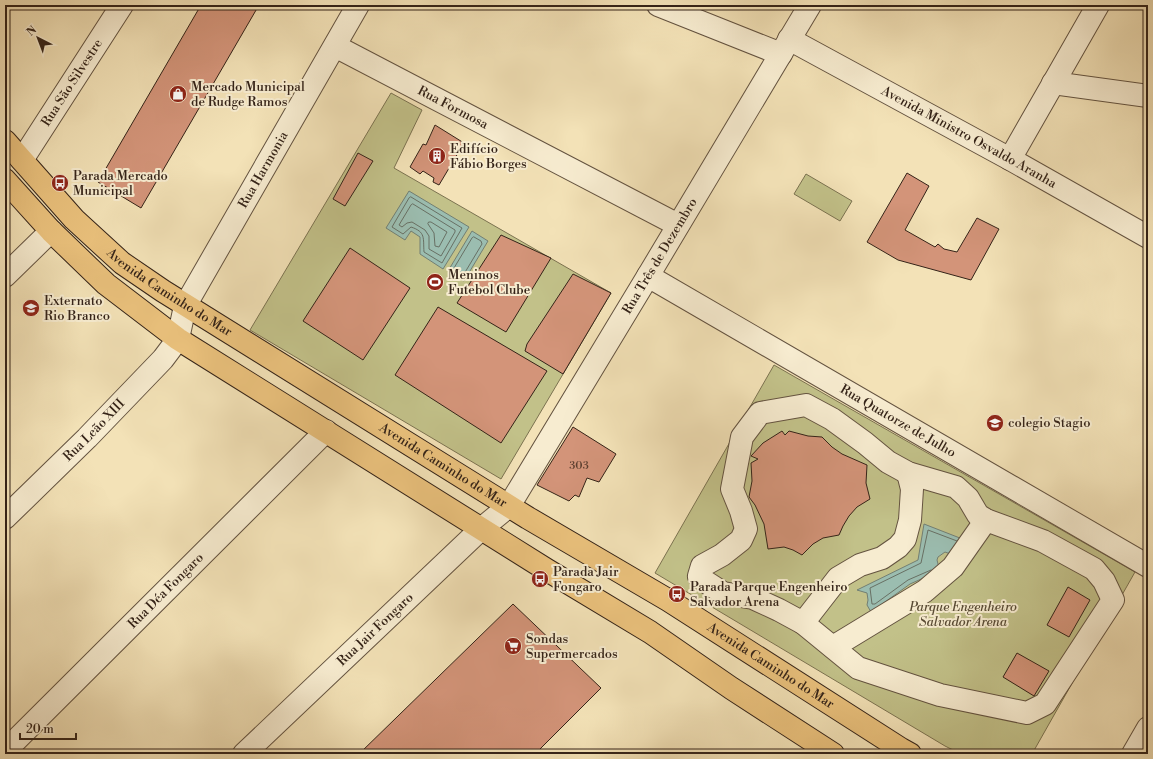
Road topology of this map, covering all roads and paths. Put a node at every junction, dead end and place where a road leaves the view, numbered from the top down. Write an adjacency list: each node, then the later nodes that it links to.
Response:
1 (122, 5): 12 (street, Rua São Silvestre)
2 (358, 5): 6 (street, Rua Harmonia)
3 (658, 5): 7 (street, Avenida Ministro Osvaldo Aranha)
4 (810, 5): 7 (street, Rua Três de Dezembro)
5 (1098, 5): 8 (street)
6 (335, 46): 14 (street, Rua Formosa); 19 (street, Rua Harmonia)
7 (785, 46): 11 (street, Avenida Ministro Osvaldo Aranha); 14 (street, Rua Três de Dezembro)
8 (1053, 83): 9 (street); 11 (street)
9 (1148, 96)
10 (5, 141): 12 (main road, Avenida Caminho do Mar)
11 (1010, 159): 16 (street, Avenida Ministro Osvaldo Aranha)
12 (22, 160): 19 (main road, Avenida Caminho do Mar)
13 (5, 180): 15 (main road)
14 (678, 225): 18 (street, Rua Três de Dezembro)
15 (51, 231): 17 (street); 20 (main road)
16 (1148, 237)
17 (5, 276)
18 (648, 276): 23 (street, Rua Três de Dezembro); 27 (street, Rua Quatorze de Julho)
19 (185, 306): 20 (street, Rua Harmonia); 23 (main road, Avenida Caminho do Mar)
20 (178, 339): 21 (main road); 24 (street, Rua Leão XIII)
21 (326, 430): 26 (main road); 31 (street, Rua Déa Fongaro)
22 (908, 473): 25 (street); 28 (street); 28 (street)
23 (509, 506): 26 (street, Rua Jair Fongaro); 32 (main road, Avenida Caminho do Mar)
24 (5, 518)
25 (986, 520): 29 (street); 29 (street)
26 (481, 529): 33 (street, Rua Jair Fongaro); 34 (main road)
27 (1148, 566)
28 (803, 623): 29 (street)
29 (833, 647)
30 (1148, 728): 35 (street)
31 (5, 751)
32 (902, 752)
33 (244, 754)
34 (833, 754)
35 (1133, 754)

